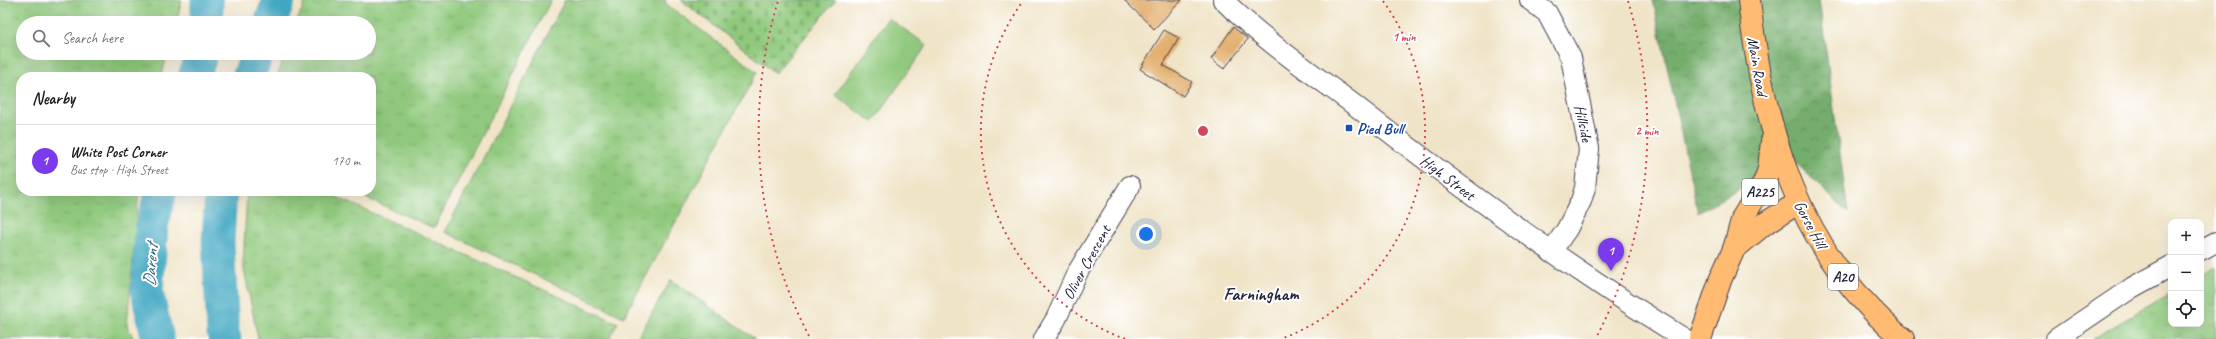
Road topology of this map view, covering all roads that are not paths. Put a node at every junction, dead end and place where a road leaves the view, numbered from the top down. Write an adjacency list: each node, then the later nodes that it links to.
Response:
1 (1223, 0): 10 (street, High Street)
2 (1530, 0): 10 (street, Hillside)
3 (1749, 0): 4 (main road, Main Road / A20)
4 (1772, 131): 6 (main road, Gorse Hill / A20); 9 (main road, A225)
5 (1130, 186): 12 (street, Oliver Crescent)
6 (1798, 203): 9 (main road, A225); 15 (main road, Gorse Hill / A20)
7 (2216, 242): 8 (street)
8 (2204, 248)
9 (1734, 249): 14 (main road, A225)
10 (1552, 252): 13 (street, High Street)
11 (2168, 268): 16 (street)
12 (1044, 339)
13 (1686, 339)
14 (1700, 339)
15 (1904, 339)
16 (2056, 339)

